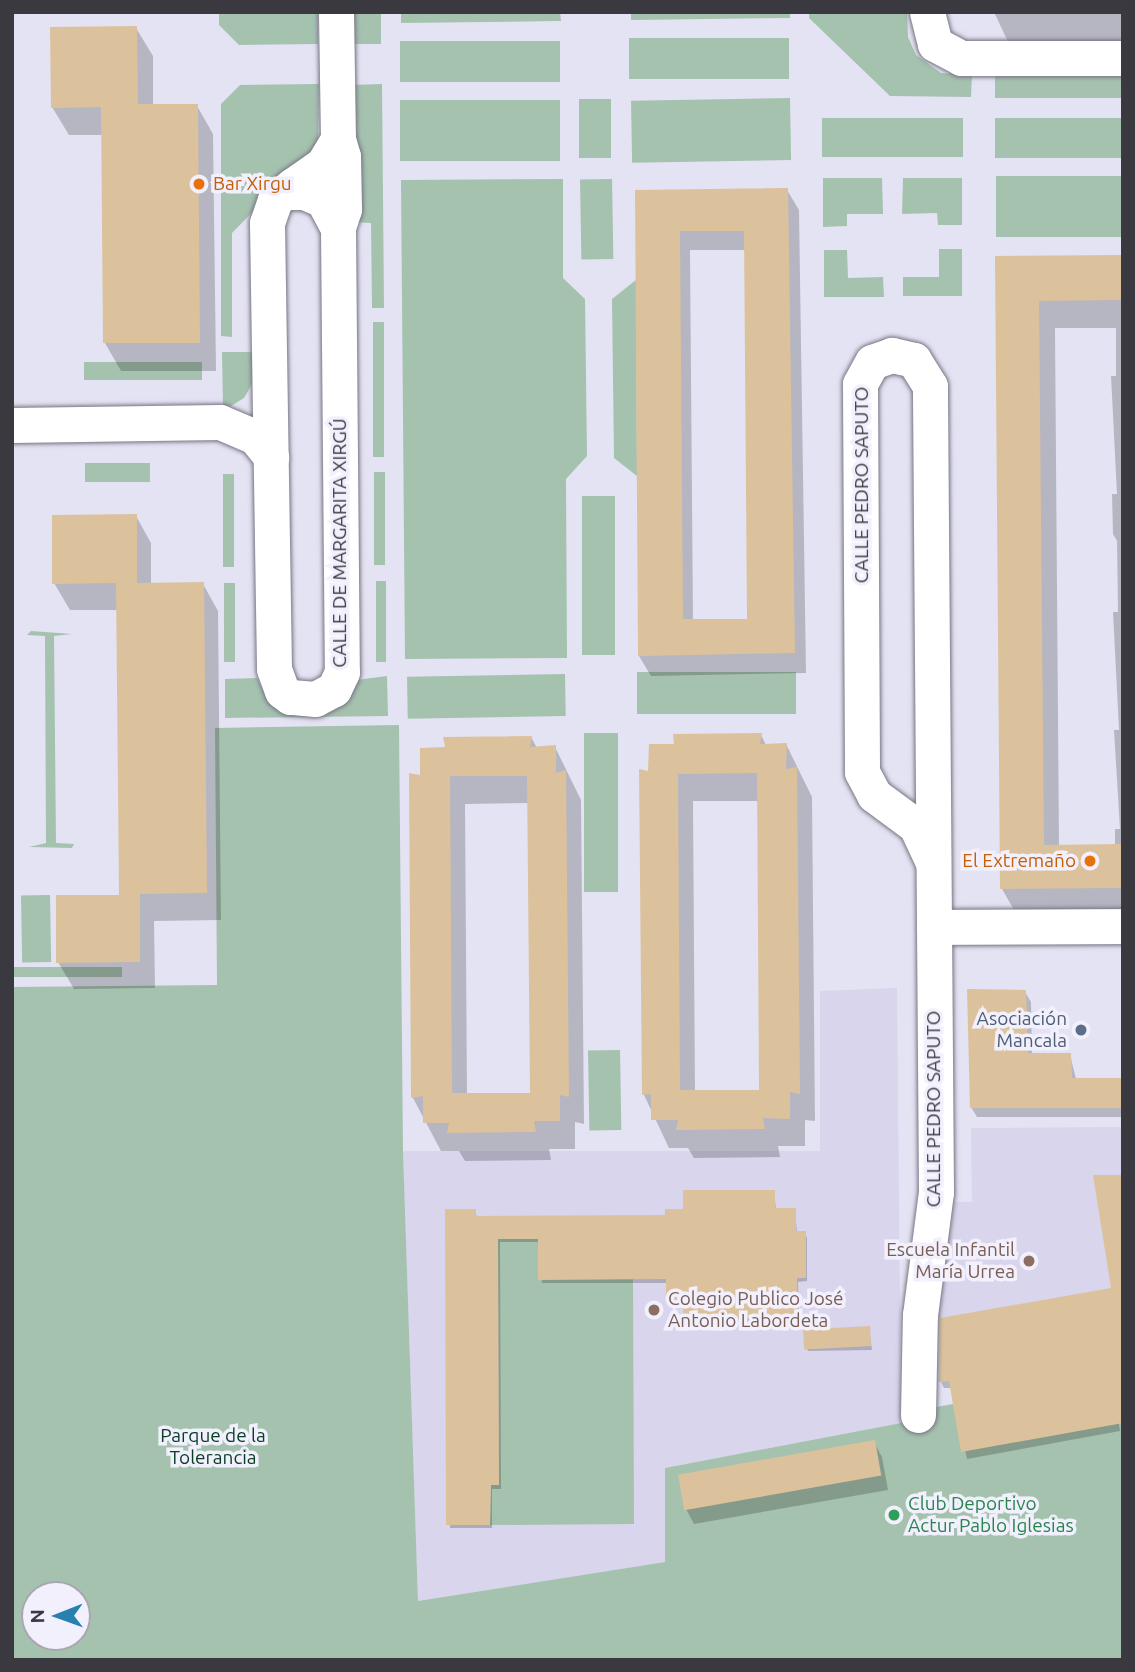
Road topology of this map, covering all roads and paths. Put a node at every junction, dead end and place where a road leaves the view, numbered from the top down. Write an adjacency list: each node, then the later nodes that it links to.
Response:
1 (335, 14): 4 (street, CALLE DE MARGARITA XIRGÚ)
2 (931, 28): 3 (street)
3 (1123, 58)
4 (338, 139): 5 (street, CALLE DE MARGARITA XIRGÚ); 6 (street, CALLE DE MARGARITA XIRGÚ)
5 (285, 192): 6 (street, CALLE DE MARGARITA XIRGÚ); 7 (street, CALLE DE MARGARITA XIRGÚ)
6 (338, 229): 10 (street, CALLE DE MARGARITA XIRGÚ)
7 (271, 375): 8 (street); 10 (street, CALLE DE MARGARITA XIRGÚ)
8 (220, 422): 9 (street); 10 (street)
9 (12, 425)
10 (271, 457)
11 (934, 767): 12 (street); 12 (street, CALLE PEDRO SAPUTO); 13 (street, CALLE PEDRO SAPUTO)
12 (889, 804): 13 (street, CALLE PEDRO SAPUTO)
13 (933, 863): 15 (street, CALLE PEDRO SAPUTO)
14 (1123, 926): 15 (street)
15 (934, 928): 16 (street, CALLE PEDRO SAPUTO)
16 (918, 1415)

